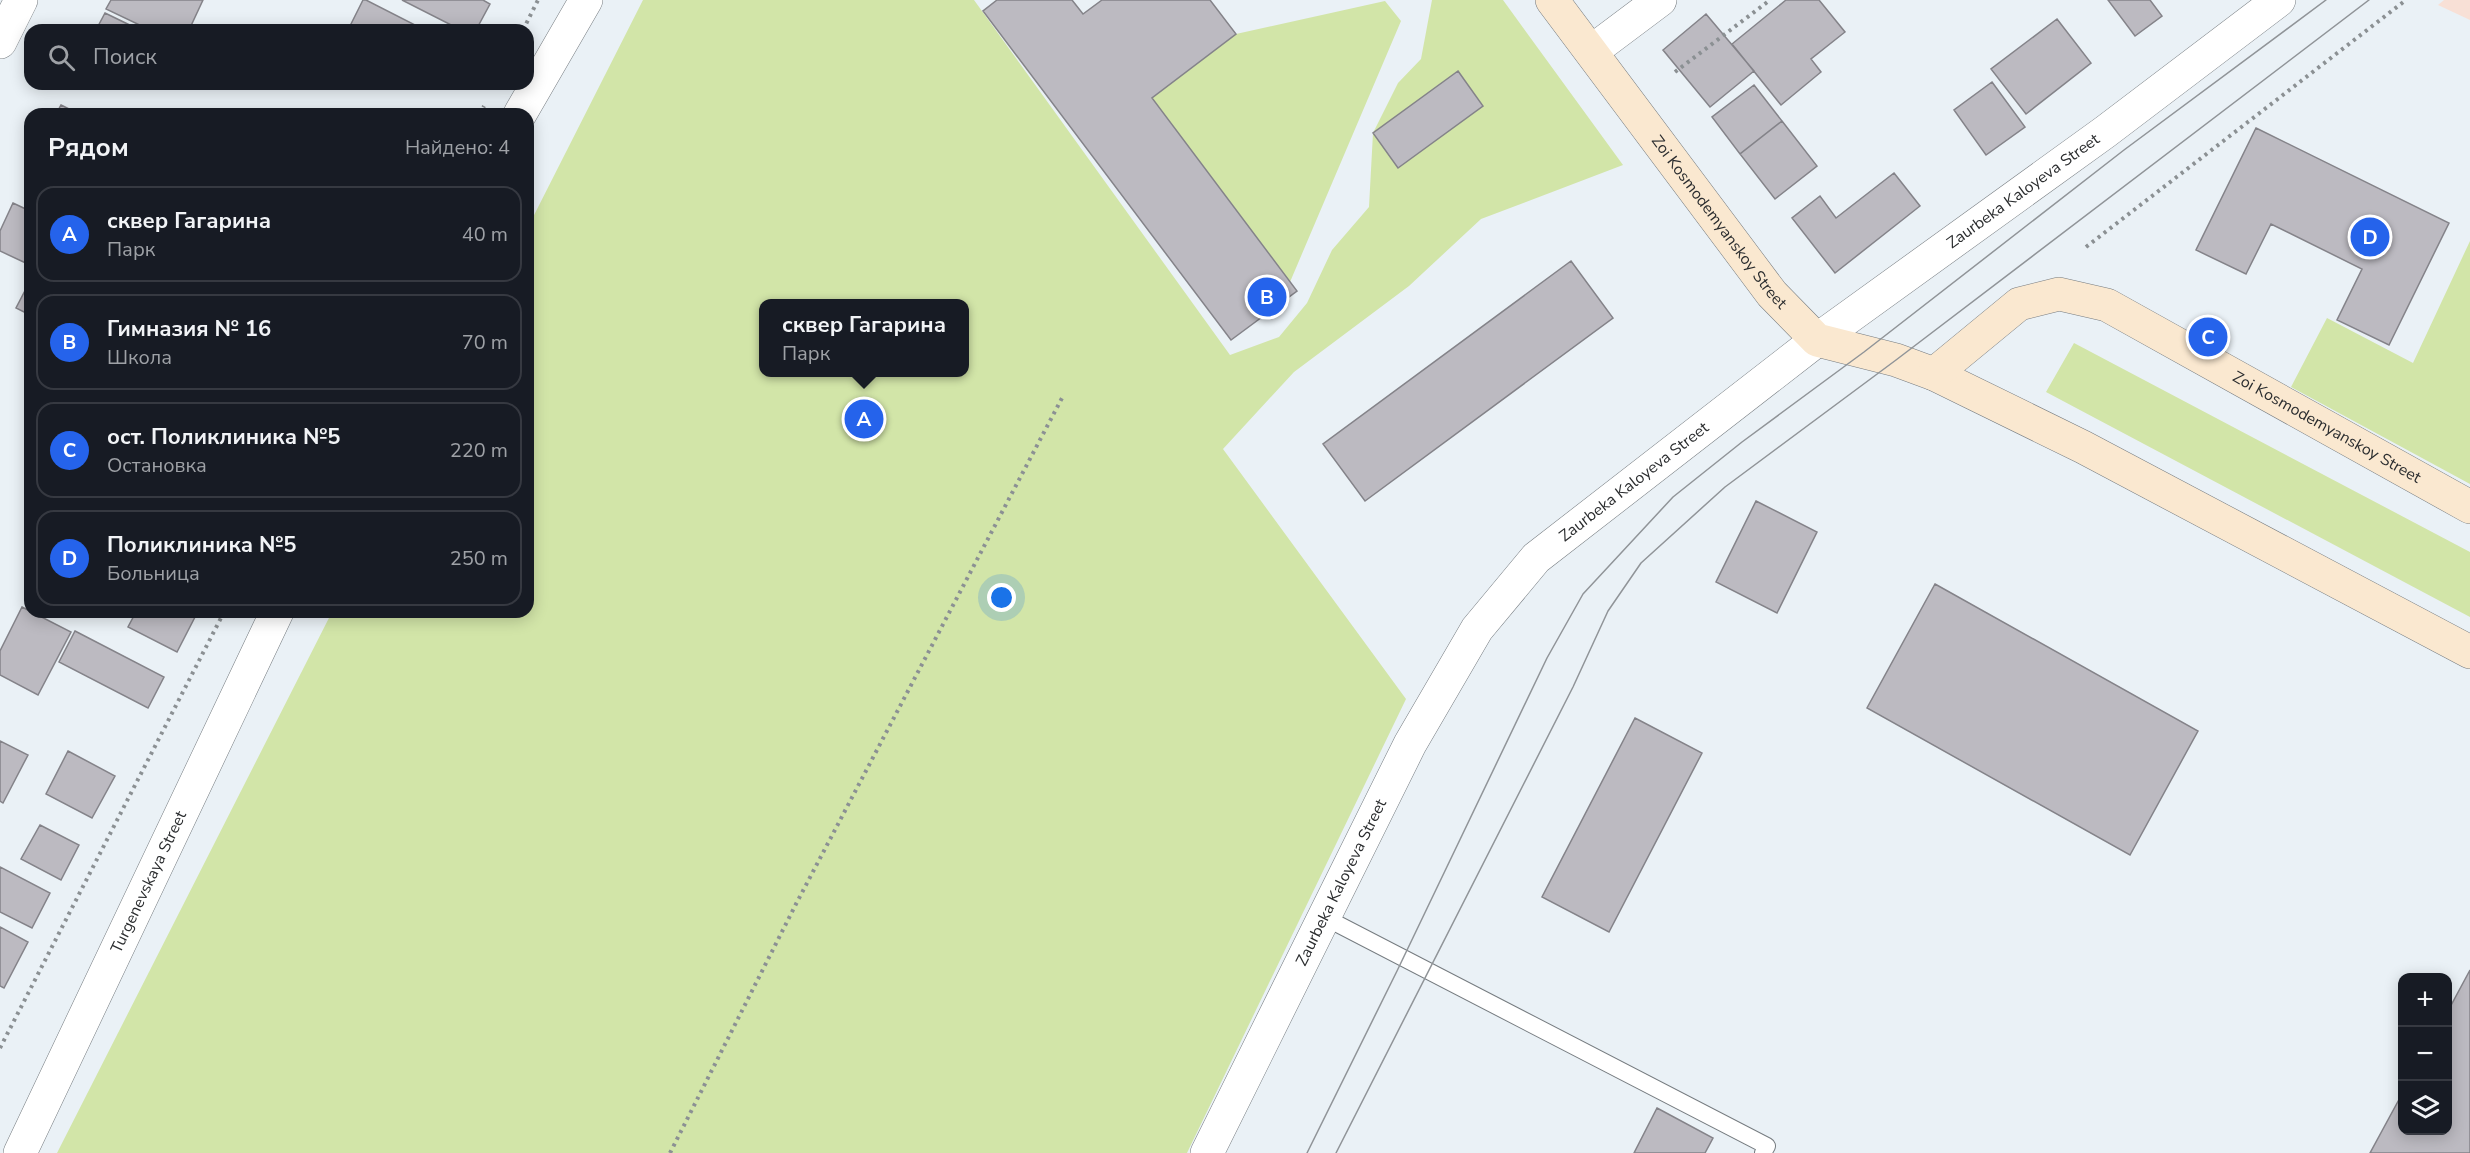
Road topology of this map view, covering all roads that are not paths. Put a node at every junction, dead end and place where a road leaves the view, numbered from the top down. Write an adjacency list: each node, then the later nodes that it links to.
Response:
1 (21, 0): 6 (street)
2 (586, 0): 9 (street)
3 (1552, 0): 7 (street, Zoi Kosmodemyanskoy Street)
4 (1660, 0): 7 (street)
5 (2279, 0): 11 (street, Zaurbeka Kaloyeva Street)
6 (0, 42)
7 (1592, 51): 11 (street, Zoi Kosmodemyanskoy Street)
8 (534, 90): 10 (street)
9 (534, 90)
10 (523, 108)
11 (1817, 340): 12 (street); 16 (street, Zaurbeka Kaloyeva Street)
12 (1934, 374): 13 (street, Zoi Kosmodemyanskoy Street); 15 (street)
13 (2470, 507)
14 (274, 618): 17 (street, Turgenevskaya Street)
15 (2470, 652)
16 (1324, 917): 18 (street, Zaurbeka Kaloyeva Street); 19 (lane)
17 (20, 1153)
18 (1207, 1153)
19 (1763, 1153)

